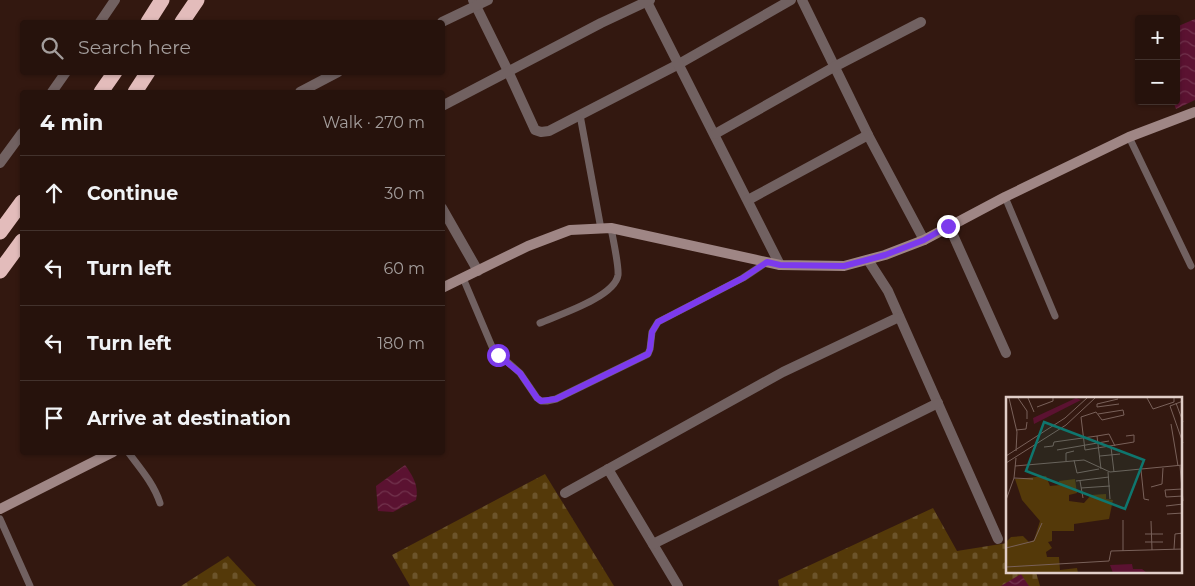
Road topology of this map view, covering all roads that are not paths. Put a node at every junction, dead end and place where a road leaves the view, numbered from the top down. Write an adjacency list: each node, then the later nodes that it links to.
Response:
1 (115, 0): 9 (street)
2 (162, 0): 10 (highway)
3 (197, 0): 11 (highway)
4 (488, 0): 8 (street)
5 (791, 0): 14 (street)
6 (802, 0): 15 (street)
7 (648, 1): 14 (street); 16 (street)
8 (474, 3): 12 (street); 16 (street)
9 (101, 20)
10 (149, 20)
11 (183, 20)
12 (445, 20)
13 (921, 22): 15 (street)
14 (677, 65): 27 (street); 28 (street)
15 (834, 67): 28 (street); 30 (street)
16 (508, 71): 25 (street); 27 (street)
17 (64, 75): 21 (street)
18 (113, 75): 22 (highway)
19 (146, 75): 23 (highway)
20 (332, 75): 24 (street)
21 (53, 90)
22 (102, 90)
23 (136, 90)
24 (304, 90)
25 (445, 104)
26 (1195, 112): 31 (street)
27 (580, 115): 38 (lane)
28 (715, 134): 34 (street)
29 (20, 136): 32 (street)
30 (868, 136): 34 (street); 40 (street)
31 (1129, 137): 33 (street); 45 (lane)
32 (0, 163)
33 (1005, 197): 37 (street); 50 (lane)
34 (748, 200): 44 (street)
35 (20, 205): 39 (highway)
36 (445, 213): 47 (street)
37 (948, 226): 40 (street); 53 (street)
38 (606, 229): 43 (street); 47 (street); 52 (lane)
39 (0, 232)
40 (924, 240): 42 (street)
41 (20, 245): 46 (highway)
42 (868, 260): 44 (street); 51 (street)
43 (767, 262): 44 (street); 48 (lane)
44 (780, 265)
45 (1191, 266)
46 (0, 271)
47 (478, 271): 48 (street)
48 (463, 278): 49 (street)
49 (445, 287)
50 (1055, 316)
51 (900, 317): 54 (street); 57 (street)
52 (540, 323)
53 (1006, 353)
54 (938, 403): 62 (street); 63 (street)
55 (107, 455): 60 (street)
56 (130, 455): 59 (lane)
57 (608, 469): 58 (street); 63 (street)
58 (565, 493)
59 (160, 503)
60 (0, 509)
61 (0, 519): 64 (lane)
62 (998, 539)
63 (653, 544): 65 (street)
64 (30, 586)
65 (678, 586)

